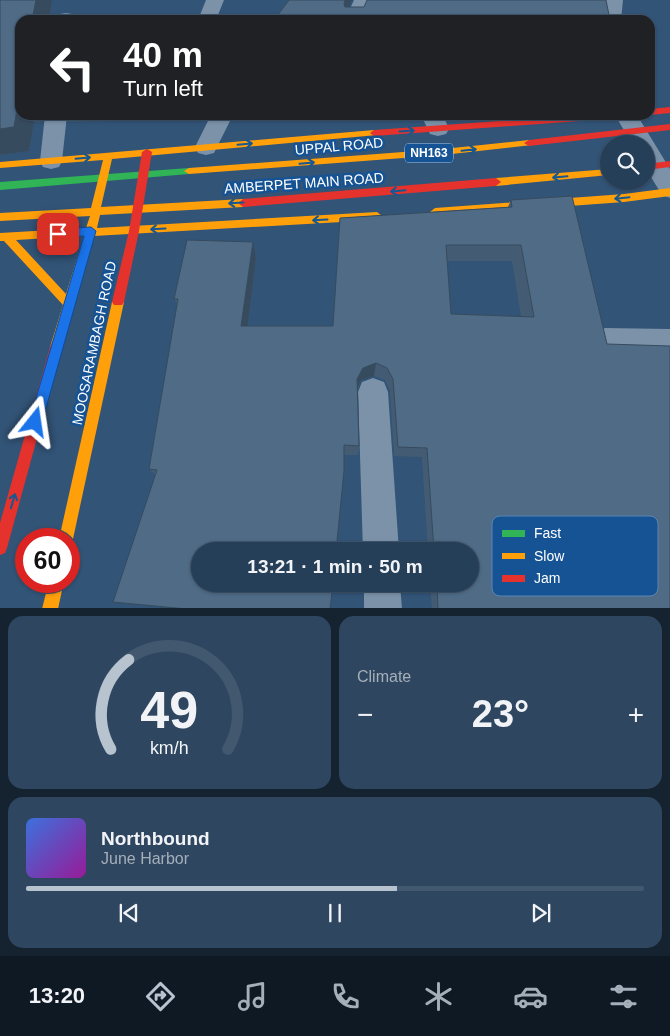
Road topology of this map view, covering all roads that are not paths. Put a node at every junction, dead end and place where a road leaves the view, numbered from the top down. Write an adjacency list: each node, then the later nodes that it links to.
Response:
1 (215, 0): 4 (street)
2 (364, 0): 5 (street)
3 (614, 0): 6 (street)
4 (208, 15)
5 (356, 15)
6 (612, 15)
7 (670, 110): 8 (main road)
8 (655, 112)
9 (56, 120): 23 (street)
10 (220, 120): 16 (street)
11 (488, 120): 13 (main road)
12 (629, 120): 15 (street)
13 (435, 122): 16 (main road, one-way to 13)
14 (670, 127): 23 (main road, UPPAL ROAD / NH163, one-way to 14)
15 (638, 135)
16 (206, 147): 17 (main road)
17 (147, 152): 18 (main road); 30 (main road, MOOSARAMBAGH ROAD)
18 (108, 156): 23 (main road, one-way to 18); 31 (main road, MOOSARAMBAGH ROAD)
19 (655, 164): 26 (street)
20 (670, 164): 22 (main road)
21 (0, 166): 23 (main road)
22 (655, 166)
23 (51, 172): 25 (main road, NH163)
24 (600, 173): 29 (main road, AMBERPET MAIN ROAD, one-way to 29)
25 (0, 186)
26 (670, 190): 27 (main road, one-way to 27)
27 (419, 214)
28 (389, 216): 30 (main road, one-way to 30)
29 (0, 217)
30 (134, 230): 31 (main road); 37 (main road, MOOSARAMBAGH ROAD)
31 (91, 231): 32 (main road); 33 (main road, MOOSARAMBAGH ROAD)
32 (4, 237): 33 (main road)
33 (69, 304): 39 (main road, MOOSARAMBAGH ROAD, one-way to 33)
34 (605, 341): 35 (street)
35 (670, 342)
36 (373, 392): 38 (street)
37 (68, 528)
38 (381, 542)
39 (0, 548)
40 (382, 592): 43 (street)
41 (54, 593): 42 (main road)
42 (50, 608)
43 (383, 608)

